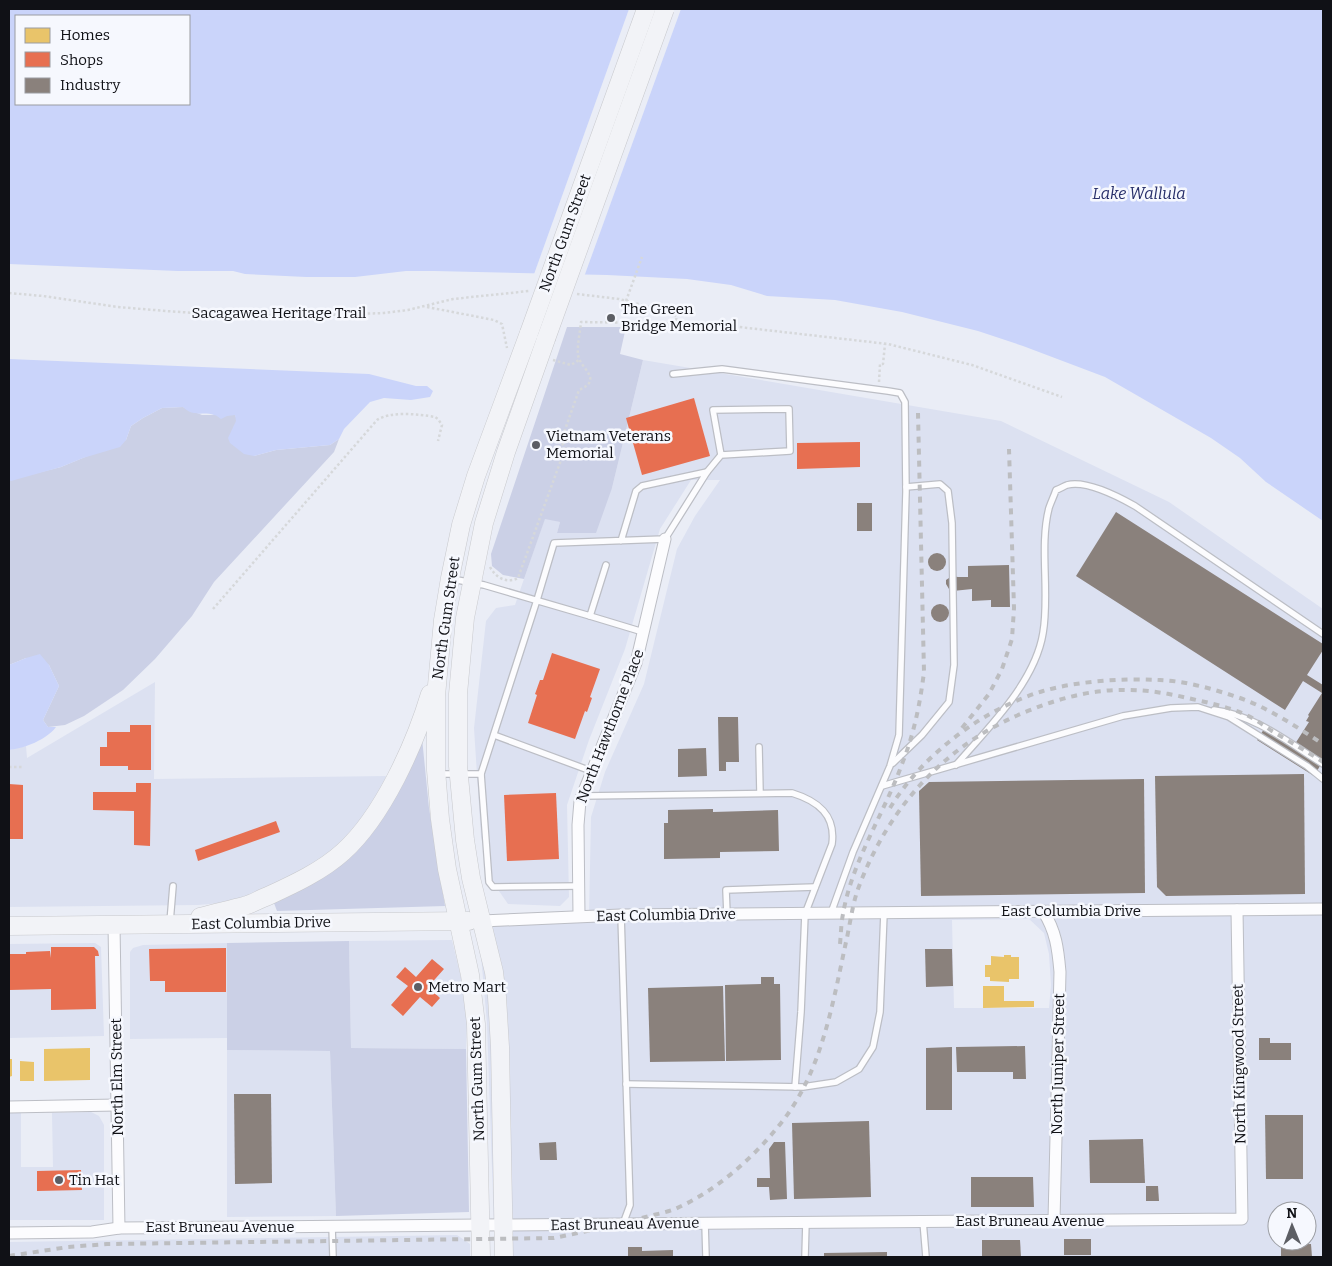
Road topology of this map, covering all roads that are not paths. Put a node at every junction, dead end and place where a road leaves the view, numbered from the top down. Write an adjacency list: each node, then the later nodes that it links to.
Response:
1 (646, 9): 10 (main road, North Gum Street, bridge)
2 (664, 9): 11 (main road, North Gum Street, bridge)
3 (673, 374): 6 (lane)
4 (721, 455): 4 (lane); 5 (lane)
5 (707, 472): 7 (lane); 8 (lane)
6 (906, 487): 22 (lane); 22 (lane)
7 (665, 539): 8 (lane); 14 (street, North Hawthorne Place)
8 (621, 541): 12 (lane)
9 (606, 565): 13 (lane)
10 (450, 578): 11 (lane); 16 (main road, North Gum Street)
11 (471, 582): 12 (lane); 25 (main road, North Gum Street)
12 (537, 600): 13 (lane); 18 (lane)
13 (590, 616): 14 (lane)
14 (644, 632): 23 (street, North Hawthorne Place)
15 (1323, 634): 21 (lane)
16 (438, 671): 24 (main road, North Gum Street); 45 (main road)
17 (1198, 707): 20 (lane); 21 (lane); 27 (lane)
18 (494, 735): 23 (lane); 26 (lane)
19 (759, 747): 29 (lane)
20 (1323, 764)
21 (956, 765): 28 (lane)
22 (890, 766): 28 (lane)
23 (591, 771): 30 (street, North Hawthorne Place)
24 (436, 774): 25 (lane); 44 (main road, North Gum Street)
25 (458, 774): 26 (lane); 43 (main road, North Gum Street)
26 (481, 774): 32 (lane)
27 (1323, 779)
28 (882, 786): 37 (lane)
29 (760, 793): 30 (lane); 33 (lane)
30 (581, 796): 32 (street, North Hawthorne Place)
31 (173, 886): 45 (lane)
32 (579, 886): 42 (street, North Hawthorne Place)
33 (815, 887): 39 (lane); 40 (lane)
34 (1323, 909): 35 (street, East Columbia Drive)
35 (1237, 910): 36 (street, East Columbia Drive); 52 (street, North Kingwood Street)
36 (1043, 912): 38 (street, East Columbia Drive); 53 (street, North Juniper Street)
37 (831, 913): 38 (street, East Columbia Drive); 40 (street, East Columbia Drive)
38 (884, 913): 49 (lane)
39 (727, 914): 40 (street, East Columbia Drive); 41 (street, East Columbia Drive)
40 (805, 914): 49 (lane)
41 (621, 915): 42 (street, East Columbia Drive); 48 (lane)
42 (579, 916): 43 (street, East Columbia Drive)
43 (482, 921): 44 (main road, East Columbia Drive); 59 (main road, North Gum Street)
44 (458, 922): 45 (main road, East Columbia Drive); 58 (main road, North Gum Street)
45 (170, 924): 46 (main road, East Columbia Drive)
46 (114, 925): 47 (main road, East Columbia Drive); 50 (street, North Elm Street)
47 (9, 926)
48 (626, 1084): 49 (lane); 57 (lane)
49 (795, 1087)
50 (117, 1105): 51 (street); 61 (street, North Elm Street)
51 (9, 1107)
52 (1242, 1219): 53 (street, East Bruneau Avenue)
53 (1054, 1220): 54 (street, East Bruneau Avenue)
54 (923, 1221): 55 (street, East Bruneau Avenue); 68 (lane)
55 (806, 1222): 56 (street, East Bruneau Avenue); 67 (lane)
56 (705, 1223): 57 (street, East Bruneau Avenue); 66 (lane)
57 (623, 1224): 59 (street, East Bruneau Avenue)
58 (480, 1225): 59 (street, East Bruneau Avenue); 60 (street, East Bruneau Avenue); 64 (main road, North Gum Street)
59 (504, 1225): 65 (main road, North Gum Street)
60 (332, 1226): 61 (street, East Bruneau Avenue); 63 (lane)
61 (119, 1228): 62 (street, East Bruneau Avenue)
62 (9, 1233)
63 (333, 1257)
64 (481, 1257)
65 (504, 1257)
66 (706, 1257)
67 (805, 1257)
68 (926, 1257)

